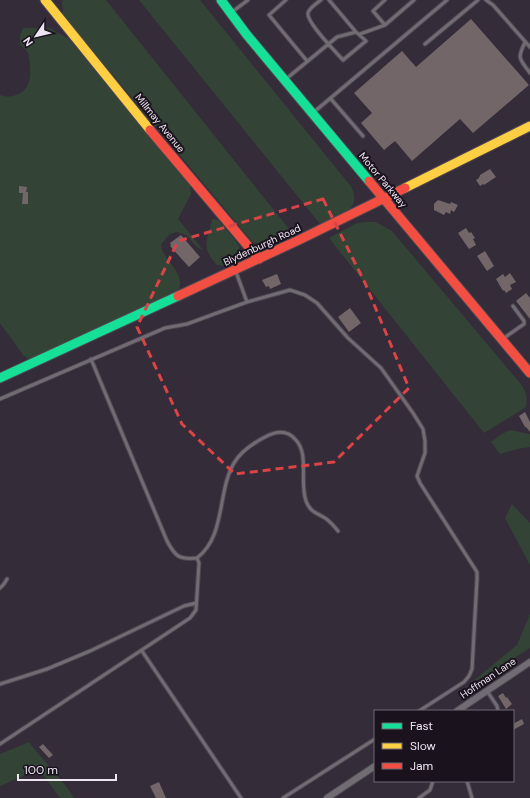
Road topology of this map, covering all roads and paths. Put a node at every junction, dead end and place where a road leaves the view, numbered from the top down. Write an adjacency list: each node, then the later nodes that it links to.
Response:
1 (45, 0): 28 (street, Millmay Avenue)
2 (221, 0): 12 (street, Motor Parkway)
3 (248, 0): 12 (lane)
4 (286, 0): 20 (lane)
5 (321, 0): 17 (lane)
6 (329, 0): 14 (lane)
7 (385, 0): 13 (lane)
8 (414, 0): 13 (lane)
9 (447, 0): 23 (lane)
10 (478, 0): 18 (lane)
11 (486, 0): 16 (lane)
12 (230, 13): 22 (street, Motor Parkway)
13 (384, 25): 15 (lane)
14 (356, 32): 15 (lane); 17 (lane)
15 (360, 34): 17 (lane)
16 (525, 42): 19 (lane); 21 (lane)
17 (328, 43): 20 (lane)
18 (425, 44)
19 (530, 47)
20 (307, 61): 22 (lane)
21 (530, 73)
22 (285, 80): 24 (street, Motor Parkway)
23 (331, 99): 24 (lane); 26 (lane)
24 (313, 113): 27 (street, Motor Parkway)
25 (530, 126): 27 (street, Blydenburgh Road)
26 (363, 136)
27 (384, 198): 28 (street, Blydenburgh Road); 32 (street, Motor Parkway)
28 (259, 259): 29 (street, Blydenburgh Road)
29 (235, 270): 30 (lane); 35 (street, Blydenburgh Road)
30 (247, 302): 33 (lane); 46 (lane)
31 (513, 306): 32 (lane)
32 (502, 339): 34 (street, Motor Parkway)
33 (91, 359): 36 (lane); 38 (lane)
34 (530, 373)
35 (0, 378)
36 (0, 399)
37 (338, 532): 38 (lane)
38 (197, 558): 41 (lane)
39 (7, 579): 40 (lane)
40 (0, 588)
41 (196, 603): 42 (lane); 44 (lane)
42 (142, 651): 50 (lane); 55 (lane)
43 (530, 662): 45 (street, Hoffman Lane)
44 (0, 684)
45 (487, 691): 47 (street, Hoffman Lane); 48 (lane)
46 (421, 710)
47 (458, 710)
48 (498, 710)
49 (374, 740): 56 (lane)
50 (0, 744)
51 (374, 767): 54 (street)
52 (433, 782): 57 (lane)
53 (467, 782): 58 (lane)
54 (332, 797)
55 (241, 798)
56 (283, 798)
57 (419, 798)
58 (472, 798)

